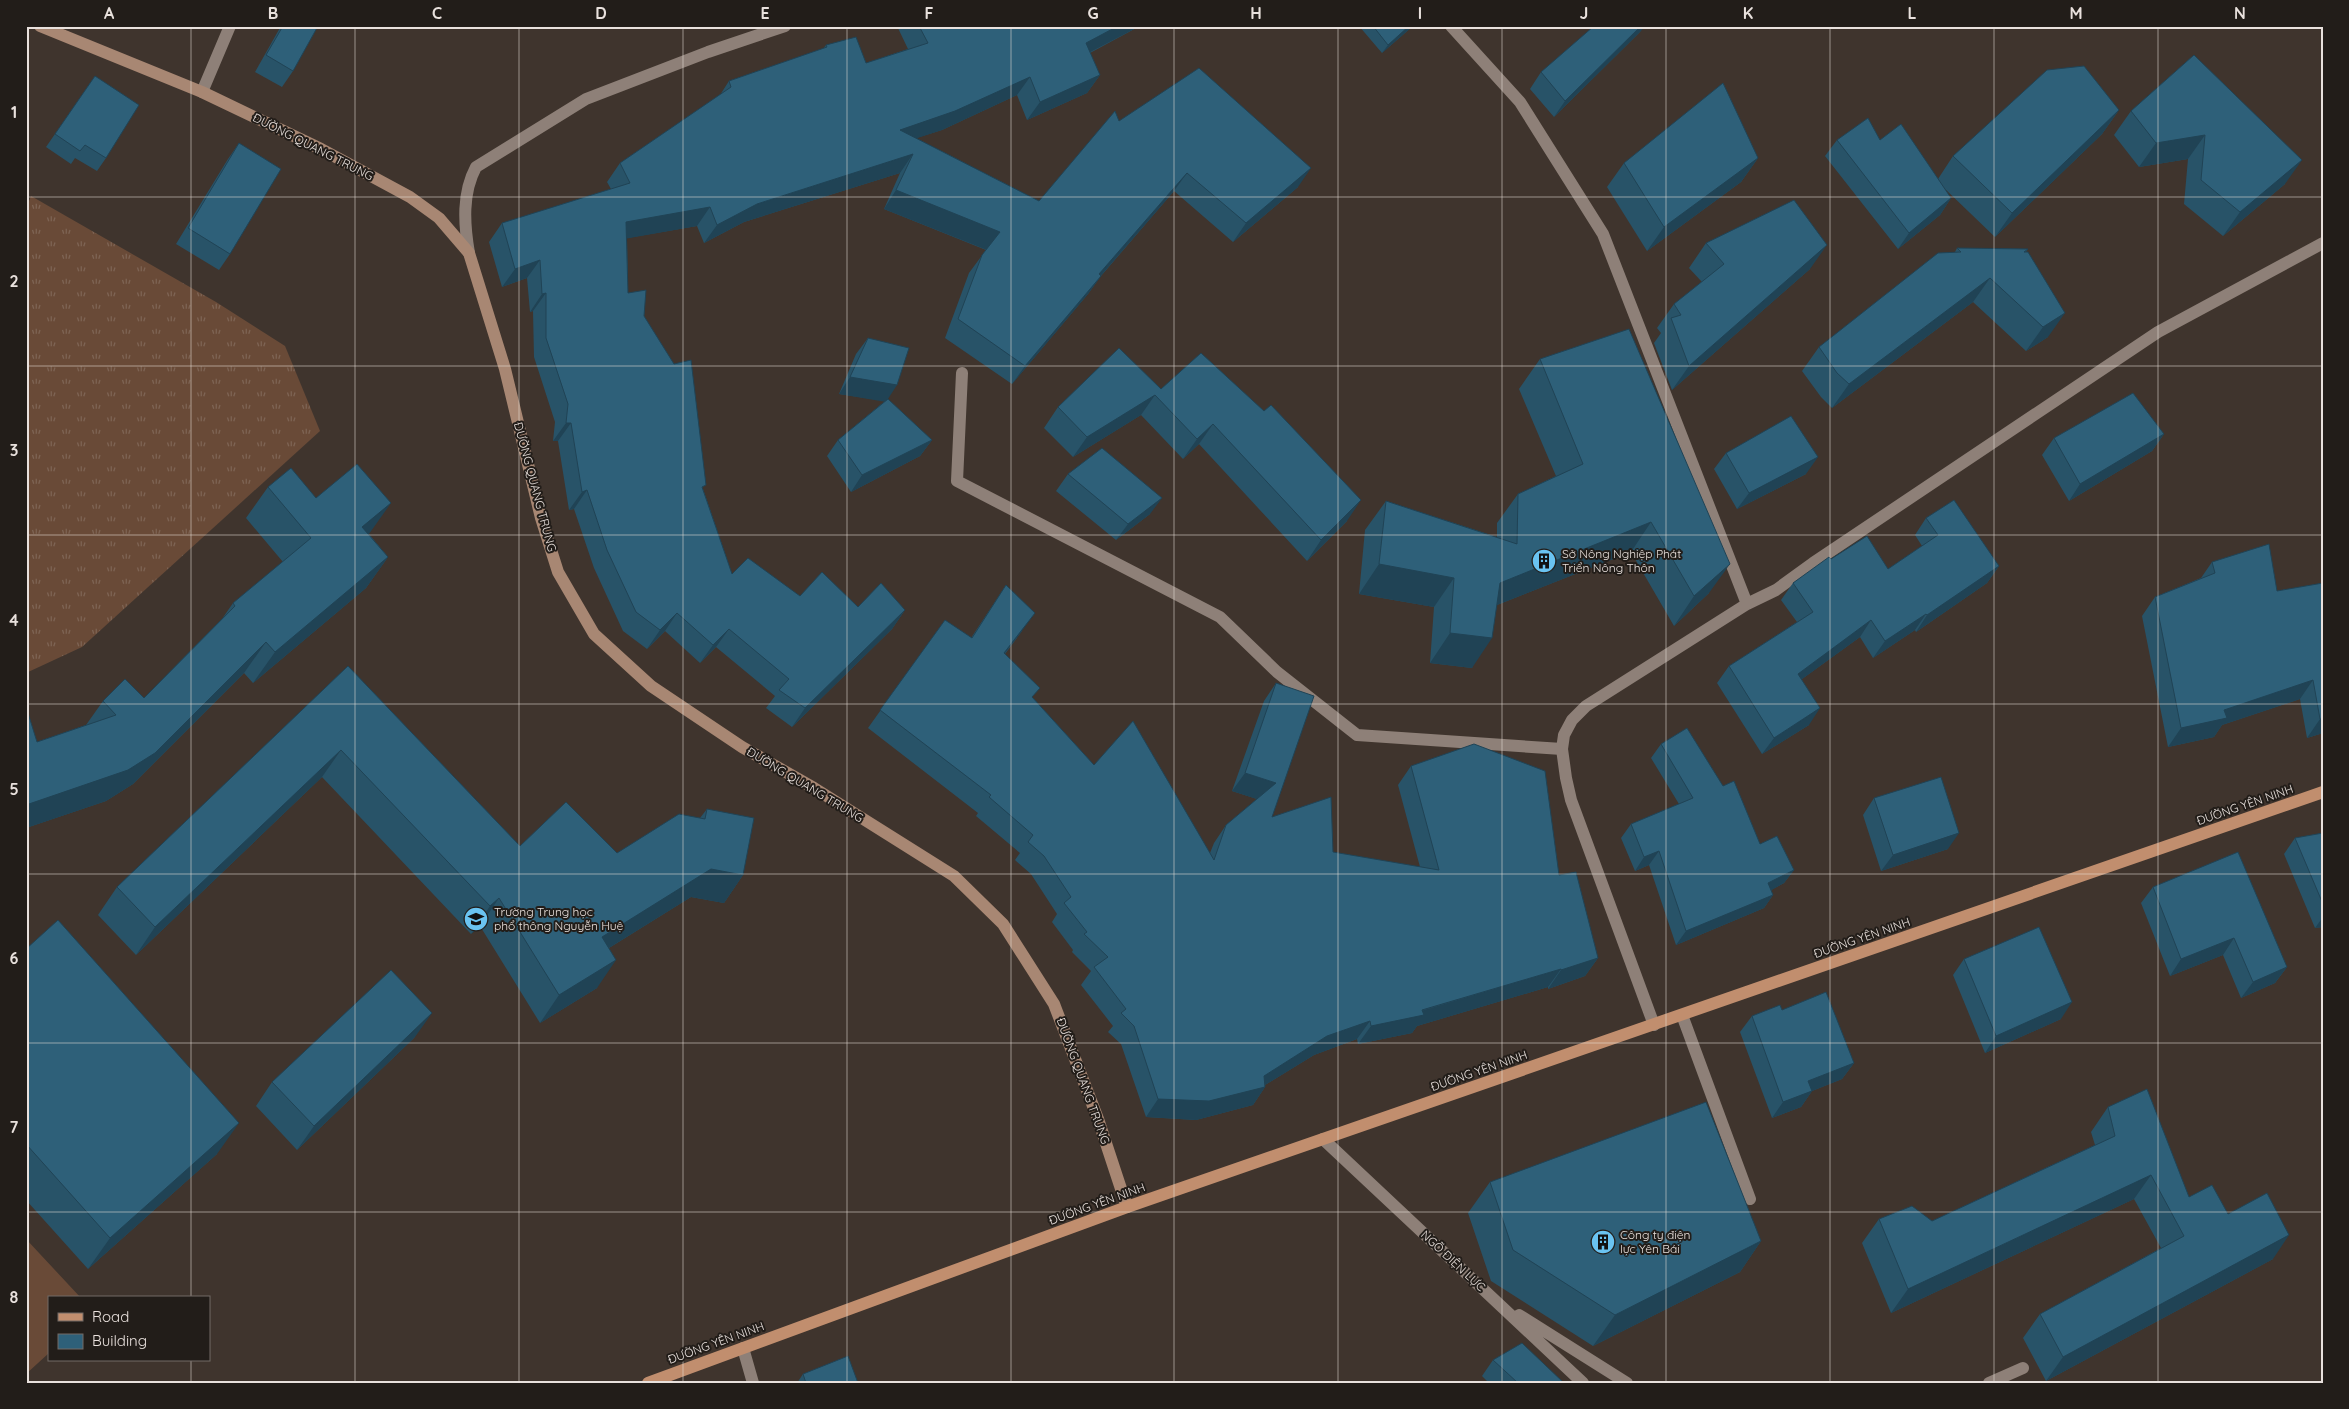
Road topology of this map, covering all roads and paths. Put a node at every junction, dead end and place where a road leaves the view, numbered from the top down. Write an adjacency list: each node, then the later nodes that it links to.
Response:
1 (40, 26): 5 (street, ĐƯỜNG QUANG TRUNG)
2 (230, 26): 5 (street)
3 (786, 26): 7 (street)
4 (1450, 26): 9 (street)
5 (202, 92): 7 (street, ĐƯỜNG QUANG TRUNG)
6 (2323, 243): 9 (street)
7 (469, 253): 16 (street, ĐƯỜNG QUANG TRUNG)
8 (962, 373): 10 (street)
9 (1747, 604): 10 (street)
10 (1562, 749): 13 (street)
11 (2323, 792): 12 (main road, ĐƯỜNG YÊN NINH)
12 (1682, 1015): 13 (main road, ĐƯỜNG YÊN NINH); 15 (street)
13 (1654, 1025): 14 (main road, ĐƯỜNG YÊN NINH)
14 (1323, 1140): 16 (main road, ĐƯỜNG YÊN NINH); 17 (street, NGÕ ĐIỆN LỰC)
15 (1750, 1199)
16 (1127, 1206): 18 (main road, ĐƯỜNG YÊN NINH)
17 (1495, 1300): 22 (street, NGÕ ĐIỆN LỰC); 23 (street)
18 (743, 1348): 20 (main road, ĐƯỜNG YÊN NINH); 21 (street)
19 (2023, 1368): 24 (street)
20 (648, 1383)
21 (753, 1383)
22 (1583, 1383)
23 (1627, 1383)
24 (1989, 1383)

